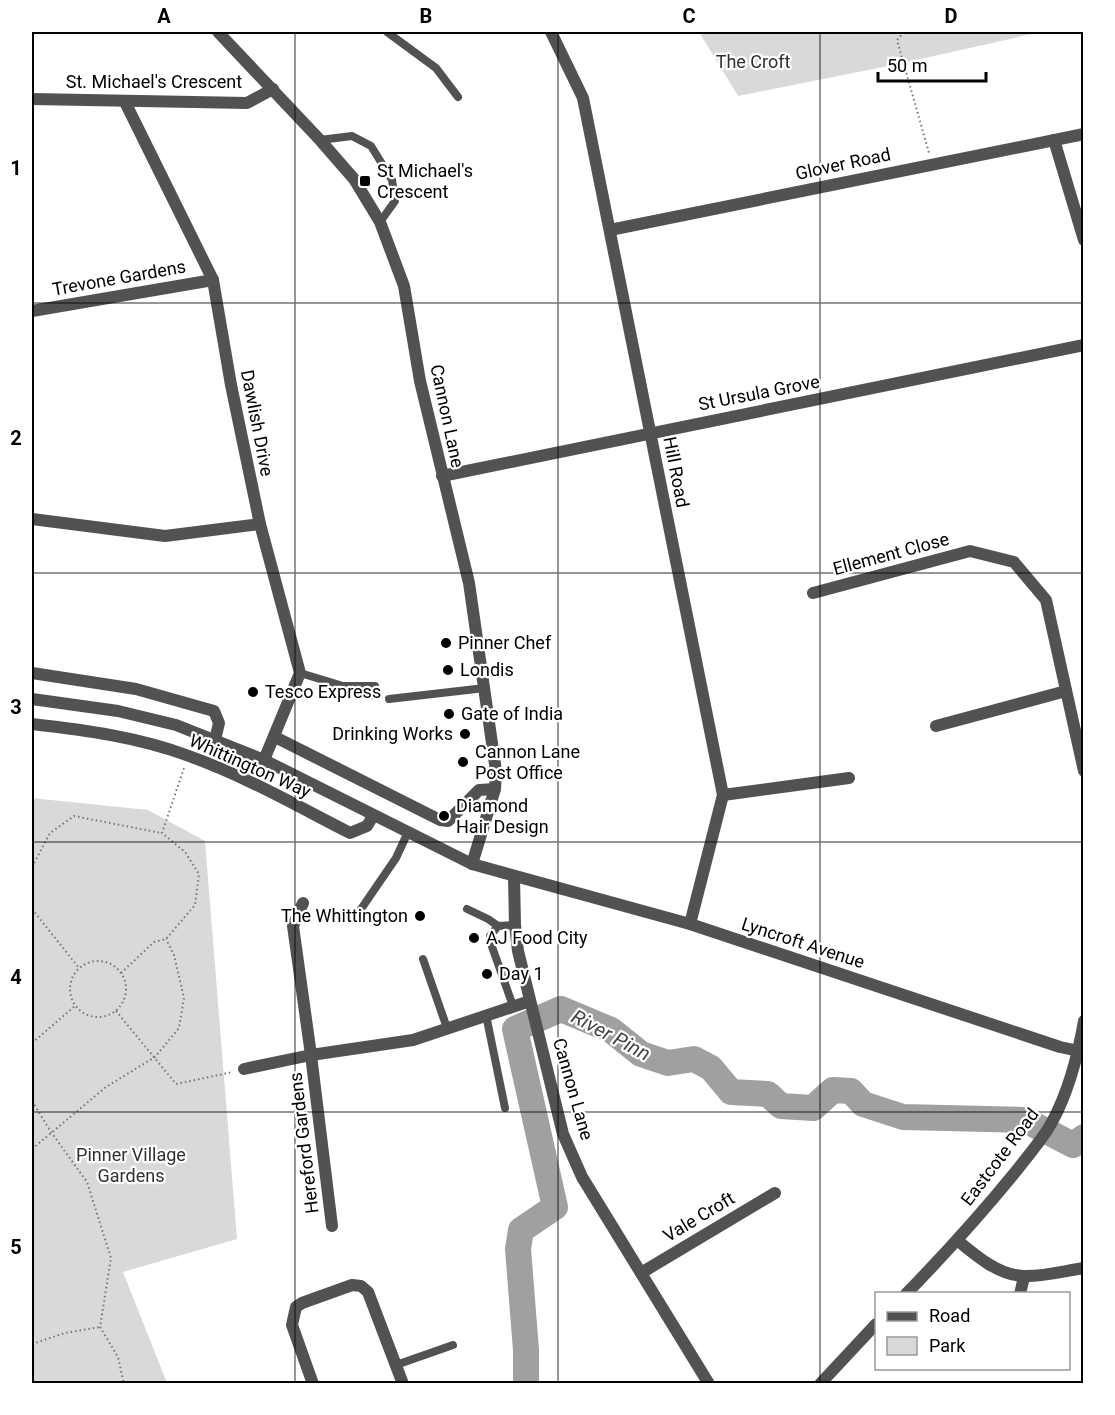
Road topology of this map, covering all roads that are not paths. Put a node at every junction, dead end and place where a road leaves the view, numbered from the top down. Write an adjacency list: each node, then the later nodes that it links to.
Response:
1 (218, 32): 4 (street, Cannon Lane)
2 (387, 32): 5 (lane)
3 (551, 32): 12 (street, Hill Road)
4 (273, 89): 7 (street, St. Michael's Crescent); 9 (street, Cannon Lane)
5 (458, 97)
6 (32, 99): 7 (street, St. Michael's Crescent)
7 (125, 102): 14 (street, Dawlish Drive)
8 (1083, 134): 10 (street, Glover Road)
9 (320, 140): 11 (street, Cannon Lane); 11 (lane)
10 (1054, 140): 12 (street, Glover Road); 13 (street)
11 (380, 222): 18 (street, Cannon Lane)
12 (610, 230): 17 (street, Hill Road)
13 (1083, 240)
14 (213, 280): 15 (street, Trevone Gardens); 20 (street, Dawlish Drive)
15 (32, 311)
16 (1083, 345): 17 (street, St Ursula Grove)
17 (650, 433): 18 (street, St Ursula Grove); 37 (street, Hill Road)
18 (442, 476): 25 (street, Cannon Lane)
19 (32, 519): 20 (street)
20 (260, 524): 23 (street, Dawlish Drive)
21 (813, 593): 26 (street, Ellement Close)
22 (32, 673): 32 (street, Whittington Way)
23 (300, 673): 24 (lane); 31 (street)
24 (375, 686)
25 (485, 688): 28 (lane); 36 (street, Cannon Lane)
26 (1066, 691): 30 (street); 34 (street, Ellement Close)
27 (32, 699): 32 (street, Whittington Way)
28 (389, 699)
29 (32, 724): 38 (street, Whittington Way)
30 (936, 726)
31 (275, 737): 33 (street); 36 (street)
32 (215, 740): 33 (street, Whittington Way)
33 (264, 760): 38 (street, Whittington Way)
34 (1083, 771)
35 (849, 778): 37 (street)
36 (495, 789): 40 (street, Cannon Lane)
37 (723, 795): 45 (street, Hill Road)
38 (373, 816): 39 (street, Whittington Way)
39 (408, 832): 40 (street, Whittington Way); 44 (lane)
40 (472, 864): 41 (street, Whittington Way)
41 (514, 877): 45 (street, Lyncroft Avenue); 46 (street, Cannon Lane)
42 (303, 903): 55 (street, Hereford Gardens)
43 (467, 909): 47 (lane)
44 (360, 912)
45 (690, 924): 54 (street, Lyncroft Avenue)
46 (515, 925): 47 (lane); 50 (street, Cannon Lane)
47 (498, 926): 49 (lane)
48 (423, 959): 53 (lane)
49 (513, 1006): 50 (street, Hereford Gardens); 51 (street, Hereford Gardens)
50 (532, 1007): 62 (street, Cannon Lane)
51 (486, 1016): 53 (street, Hereford Gardens); 57 (lane)
52 (1083, 1021): 54 (street, Eastcote Road)
53 (447, 1028): 55 (street, Hereford Gardens)
54 (1079, 1051): 60 (street, Eastcote Road)
55 (312, 1055): 56 (street, Hereford Gardens); 59 (street, Hereford Gardens)
56 (244, 1070)
57 (506, 1108)
58 (775, 1193): 62 (street, Vale Croft)
59 (332, 1226)
60 (957, 1240): 63 (street); 64 (street, Eastcote Road)
61 (1083, 1268): 63 (street)
62 (641, 1273): 71 (street, Cannon Lane)
63 (1024, 1277): 65 (street)
64 (907, 1292)
65 (1020, 1292)
66 (875, 1325): 72 (street)
67 (453, 1345): 68 (lane)
68 (396, 1365): 69 (street); 70 (street)
69 (313, 1383)
70 (403, 1383)
71 (709, 1383)
72 (822, 1383)

